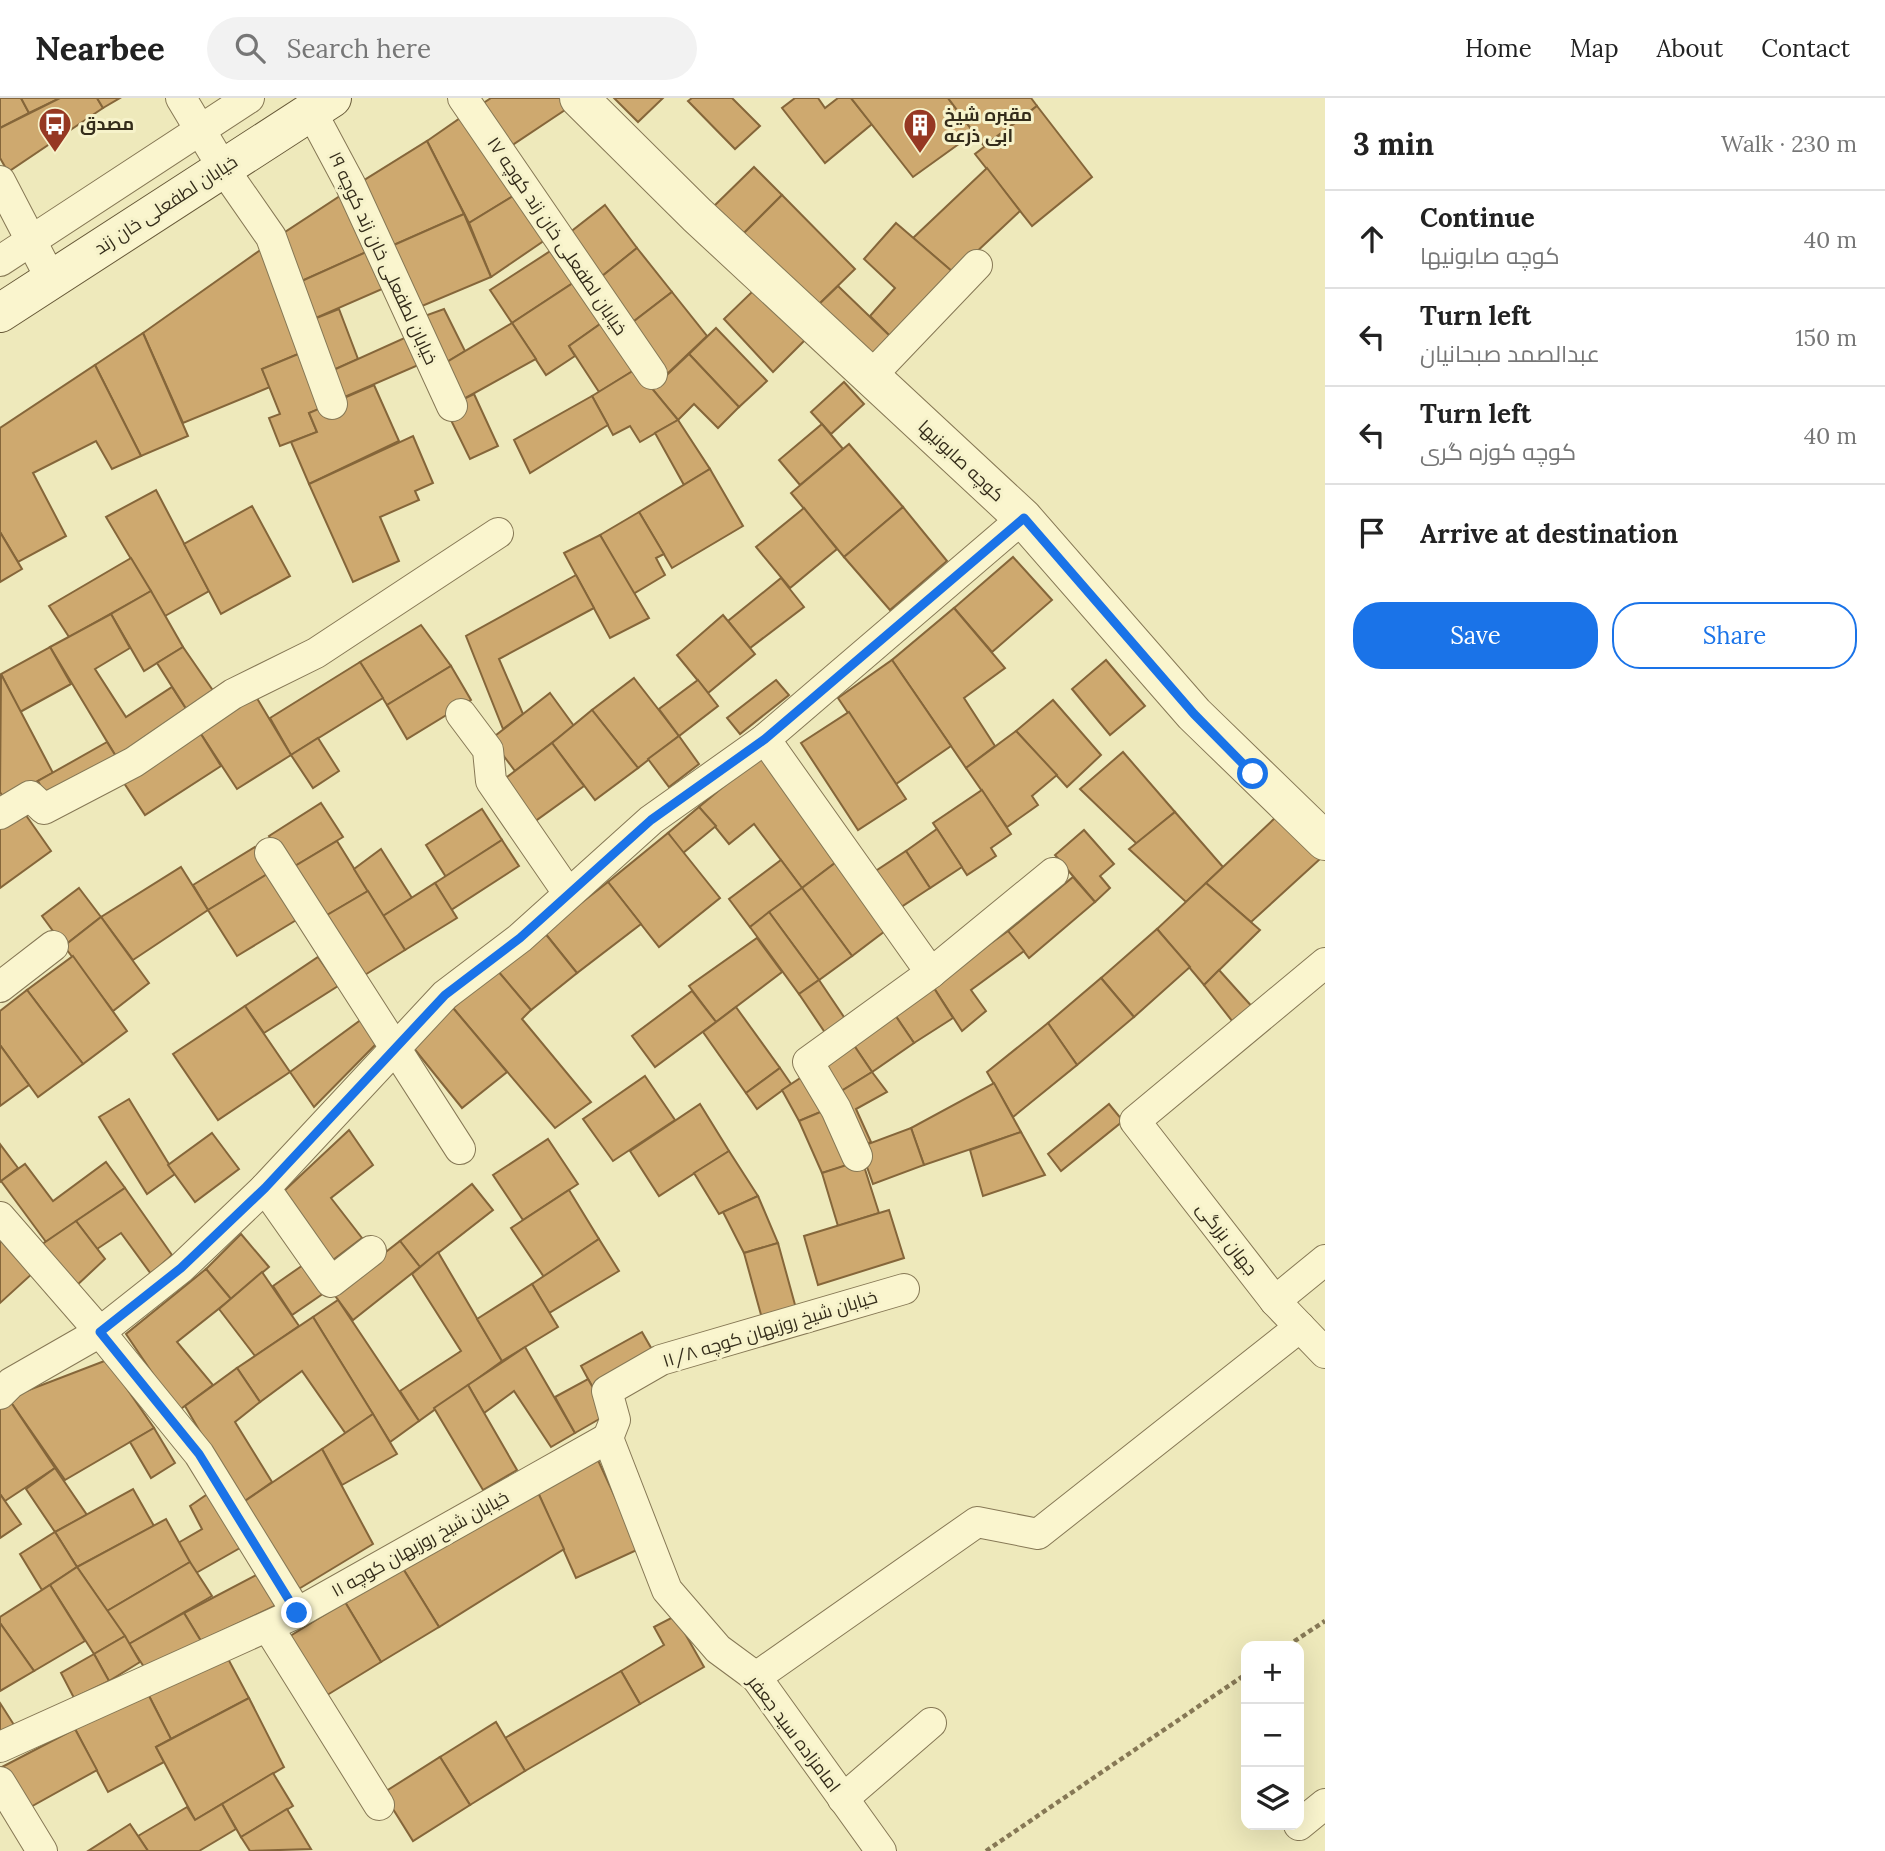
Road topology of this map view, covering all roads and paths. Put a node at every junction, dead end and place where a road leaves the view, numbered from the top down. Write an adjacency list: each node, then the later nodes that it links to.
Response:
1 (180, 98): 6 (lane)
2 (248, 98): 6 (lane)
3 (463, 98): 14 (lane, خیابان لطفعلی خان زند کوچه ۱۷)
4 (579, 98): 15 (street, کوچه صابونیها)
5 (322, 105): 7 (street, خیابان لطفعلی خان زند); 17 (lane, خیابان لطفعلی خان زند کوچه ۱۹)
6 (200, 130): 7 (lane); 9 (lane)
7 (223, 168): 12 (street, خیابان لطفعلی خان زند); 16 (lane)
8 (0, 181): 9 (lane)
9 (32, 240): 10 (lane); 12 (lane)
10 (0, 261)
11 (977, 265): 15 (lane)
12 (51, 279): 13 (street, خیابان لطفعلی خان زند)
13 (0, 313)
14 (652, 374)
15 (870, 377): 18 (street, کوچه صابونیها)
16 (332, 404)
17 (452, 406)
18 (1024, 518): 21 (lane); 23 (street, کوچه صابونیها)
19 (498, 533): 22 (lane)
20 (461, 714): 26 (lane)
21 (765, 739): 26 (lane); 29 (lane)
22 (0, 814)
23 (1325, 841)
24 (270, 853): 31 (lane)
25 (1053, 873): 29 (lane)
26 (568, 893): 31 (lane)
27 (53, 946): 30 (lane)
28 (1325, 963): 39 (lane, جهان بزرگی)
29 (931, 973): 33 (lane)
30 (0, 986)
31 (393, 1047): 32 (lane); 34 (lane)
32 (460, 1149)
33 (857, 1156)
34 (265, 1188): 36 (lane); 41 (lane)
35 (0, 1217): 41 (lane)
36 (371, 1251)
37 (1325, 1261): 39 (lane)
38 (904, 1289): 44 (lane, خیابان شیخ روزبهان کوچه ۱۱/۸)
39 (1275, 1301): 40 (lane, جهان بزرگی)
40 (1300, 1327): 42 (lane, جهان بزرگی); 49 (lane)
41 (100, 1332): 43 (lane); 45 (lane)
42 (1325, 1353)
43 (0, 1394)
44 (608, 1438): 45 (lane, خیابان شیخ روزبهان کوچه ۱۱); 49 (lane, امامزاده سید جعفر)
45 (297, 1613): 47 (lane, خیابان شیخ روزبهان کوچه ۱۱)
46 (1325, 1620): 48 (path)
47 (268, 1627): 52 (lane, خیابان شیخ روزبهان کوچه ۱۱); 56 (lane)
48 (1294, 1641)
49 (756, 1677): 54 (lane, امامزاده سید جعفر)
50 (1241, 1677): 60 (path)
51 (931, 1723): 54 (lane)
52 (0, 1748)
53 (0, 1782): 58 (lane)
54 (843, 1799): 59 (lane, امامزاده سید جعفر)
55 (1325, 1804): 57 (lane)
56 (379, 1805)
57 (1304, 1820)
58 (42, 1851)
59 (881, 1851)
60 (986, 1851)

